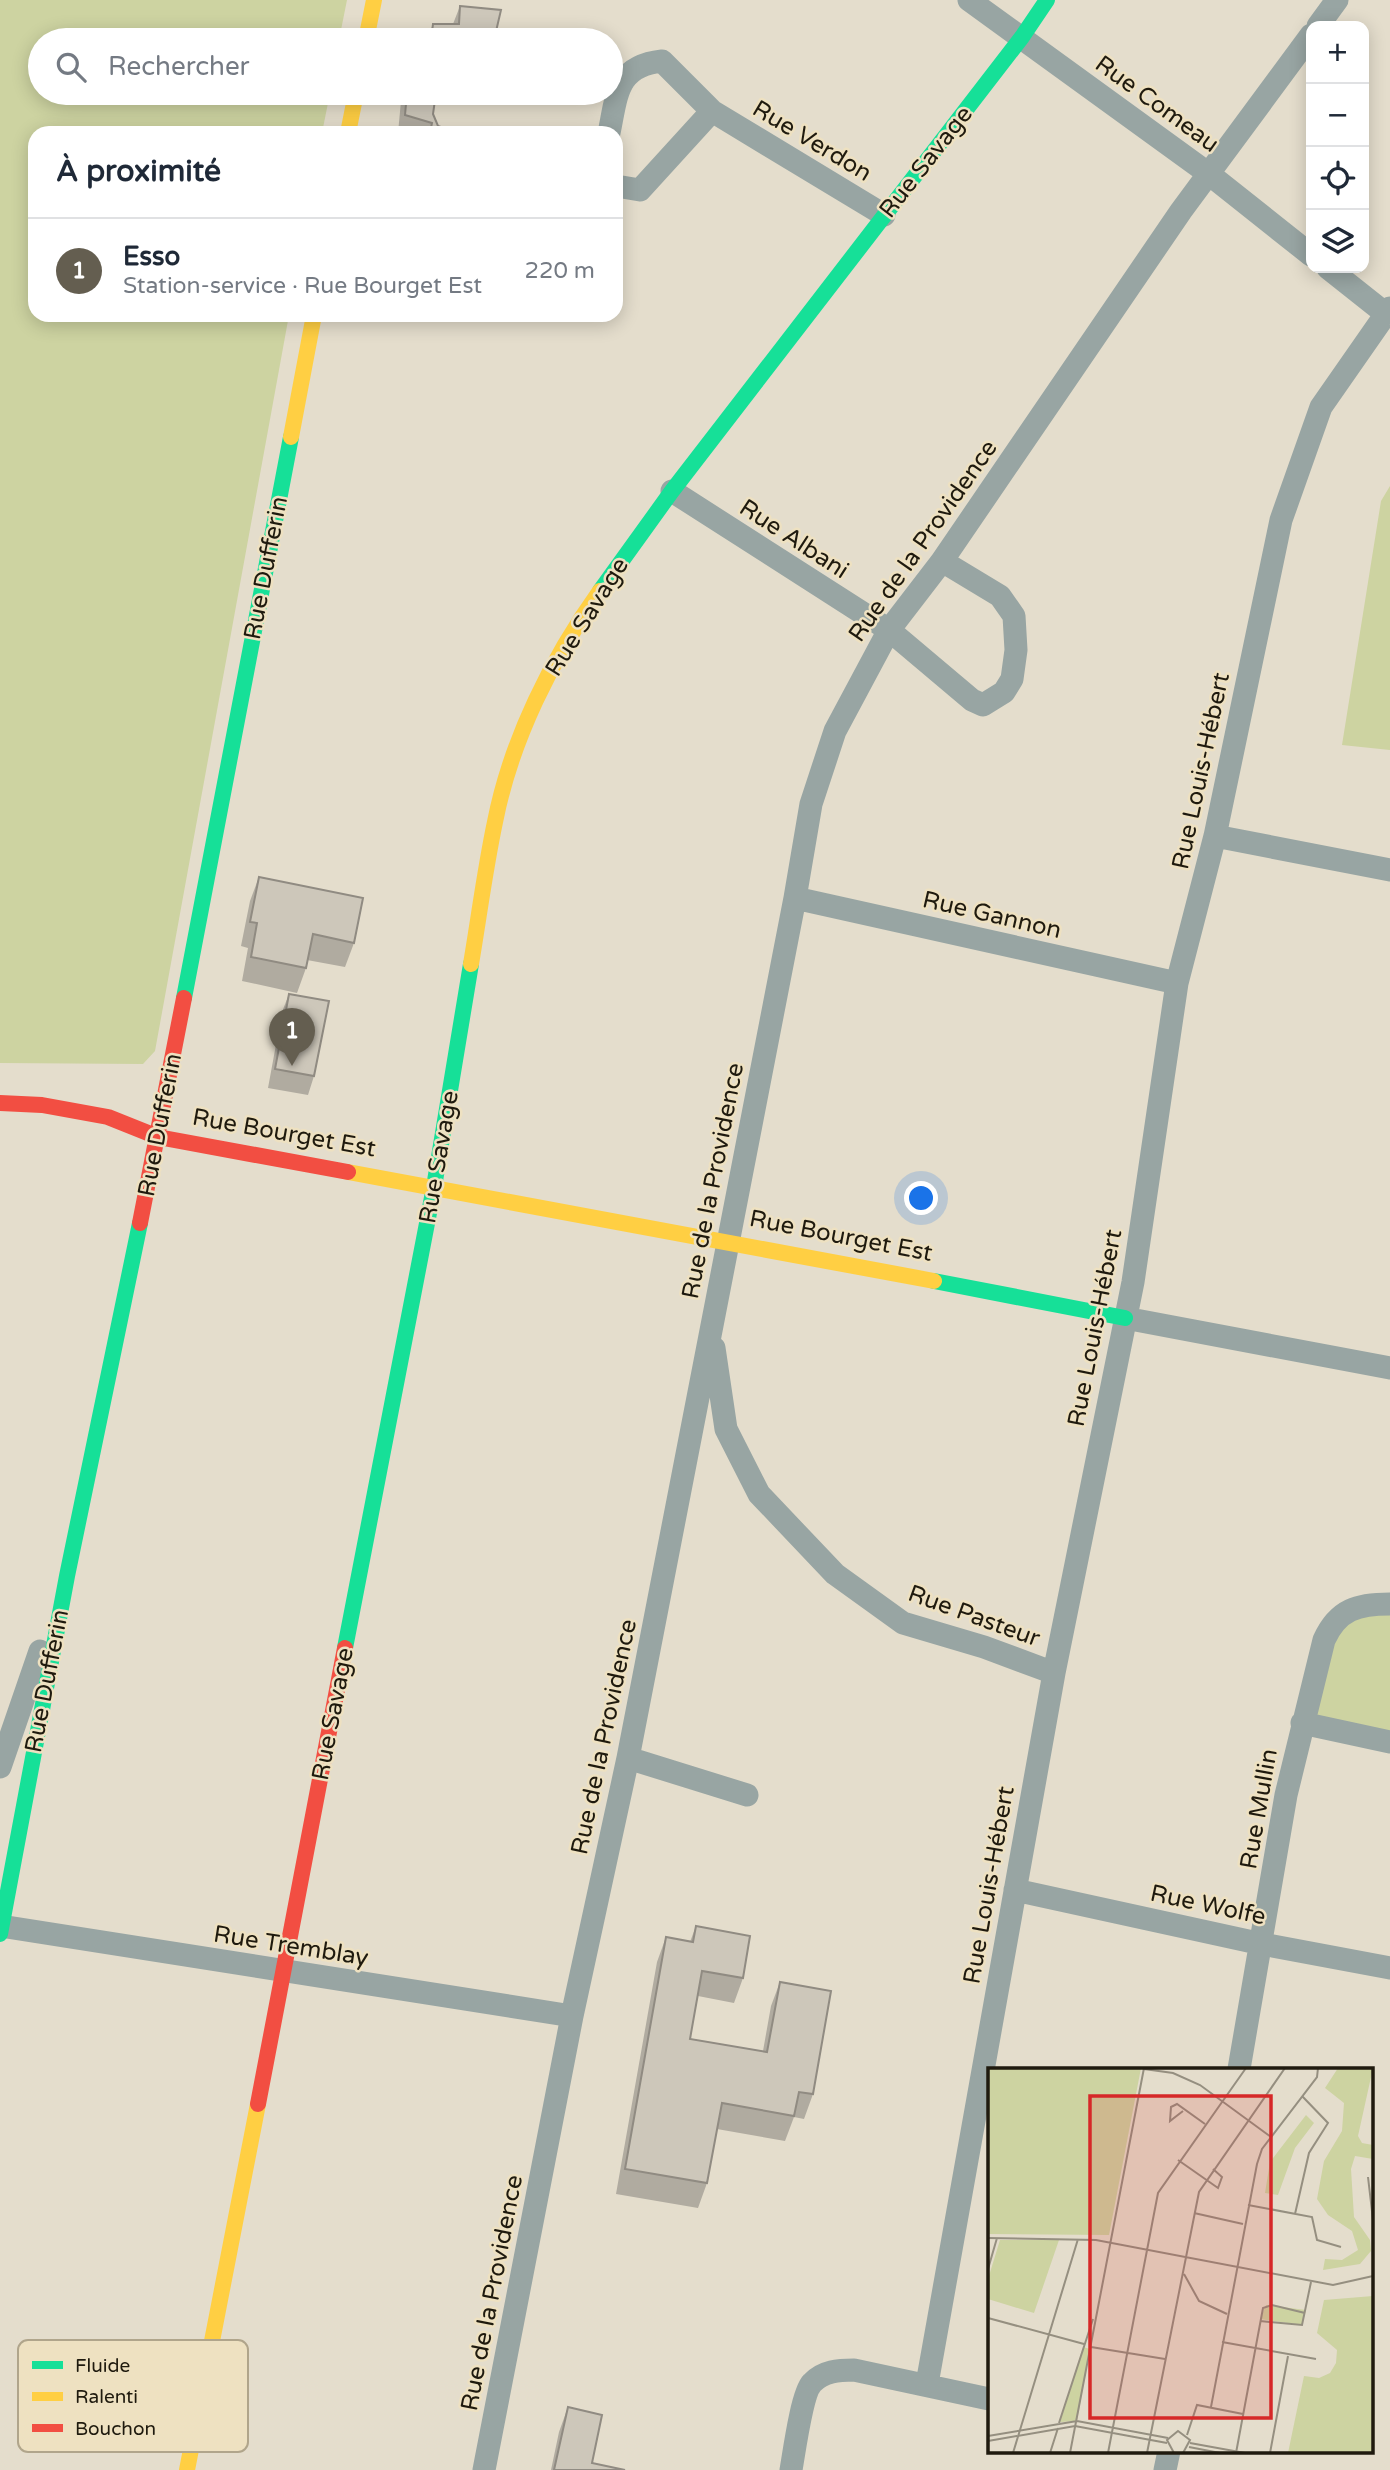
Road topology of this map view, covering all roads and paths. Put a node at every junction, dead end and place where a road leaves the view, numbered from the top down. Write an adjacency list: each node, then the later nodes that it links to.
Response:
1 (373, 0): 6 (street)
2 (969, 0): 7 (street, Rue Comeau)
3 (1047, 0): 7 (street, Rue Savage)
4 (1337, 0): 5 (street)
5 (1322, 21)
6 (368, 28)
7 (1022, 37): 15 (street, Rue Comeau); 17 (street, Rue Savage)
8 (1306, 42): 15 (street, Rue de la Providence)
9 (623, 80): 12 (street, Rue Verdon)
10 (354, 105): 13 (street)
11 (615, 105): 14 (street, Rue Verdon)
12 (712, 110): 16 (street, Rue Verdon); 17 (street, Rue Verdon)
13 (349, 126)
14 (611, 126)
15 (1209, 174): 18 (street, Rue Comeau); 23 (street, Rue de la Providence)
16 (623, 187)
17 (884, 215): 22 (street, Rue Savage)
18 (1306, 251)
19 (1335, 273): 20 (street)
20 (1388, 311): 25 (street, Rue Louis-Hébert)
21 (313, 322): 30 (street, Rue Dufferin)
22 (672, 491): 24 (street, Rue Albani); 31 (street, Rue Savage)
23 (942, 561): 24 (street, Rue de la Providence); 24 (street, Rue Albani)
24 (888, 630): 27 (street, Rue de la Providence)
25 (1215, 836): 26 (street); 28 (street, Rue Louis-Hébert)
26 (1390, 870)
27 (795, 898): 28 (street, Rue Gannon); 32 (street, Rue de la Providence)
28 (1177, 983): 33 (street, Rue Louis-Hébert)
29 (0, 1103): 30 (street, Rue Bourget Est)
30 (158, 1137): 31 (street, Rue Bourget Est); 36 (street, Rue Dufferin)
31 (434, 1187): 32 (street, Rue Bourget Est); 48 (street, Rue Savage)
32 (728, 1241): 33 (street, Rue Bourget Est); 34 (street, Rue de la Providence)
33 (1125, 1318): 35 (street, Rue Bourget Est); 38 (street, Rue Louis-Hébert)
34 (712, 1330): 38 (street, Rue Pasteur); 41 (street, Rue de la Providence)
35 (1390, 1368)
36 (67, 1576): 42 (street); 45 (street, Rue Dufferin)
37 (1390, 1604): 39 (street, Rue Mullin)
38 (1054, 1673): 44 (street, Rue Louis-Hébert)
39 (1302, 1723): 40 (street); 46 (street, Rue Mullin)
40 (1390, 1742)
41 (628, 1758): 43 (street); 49 (street, Rue de la Providence)
42 (0, 1767)
43 (747, 1795)
44 (1015, 1890): 46 (street, Rue Wolfe); 52 (street, Rue Louis-Hébert)
45 (1, 1930): 48 (street, Rue Tremblay)
46 (1262, 1944): 47 (street, Rue Wolfe); 50 (street, Rue Mullin)
47 (1390, 1968)
48 (283, 1971): 49 (street, Rue Tremblay); 51 (street, Rue Savage)
49 (572, 2016): 57 (street, Rue de la Providence)
50 (1239, 2068)
51 (212, 2340)
52 (927, 2384): 53 (street); 58 (street)
53 (988, 2399)
54 (190, 2452): 56 (street, Rue Savage)
55 (1169, 2452): 59 (street)
56 (187, 2470)
57 (484, 2470)
58 (791, 2470)
59 (1165, 2470)

